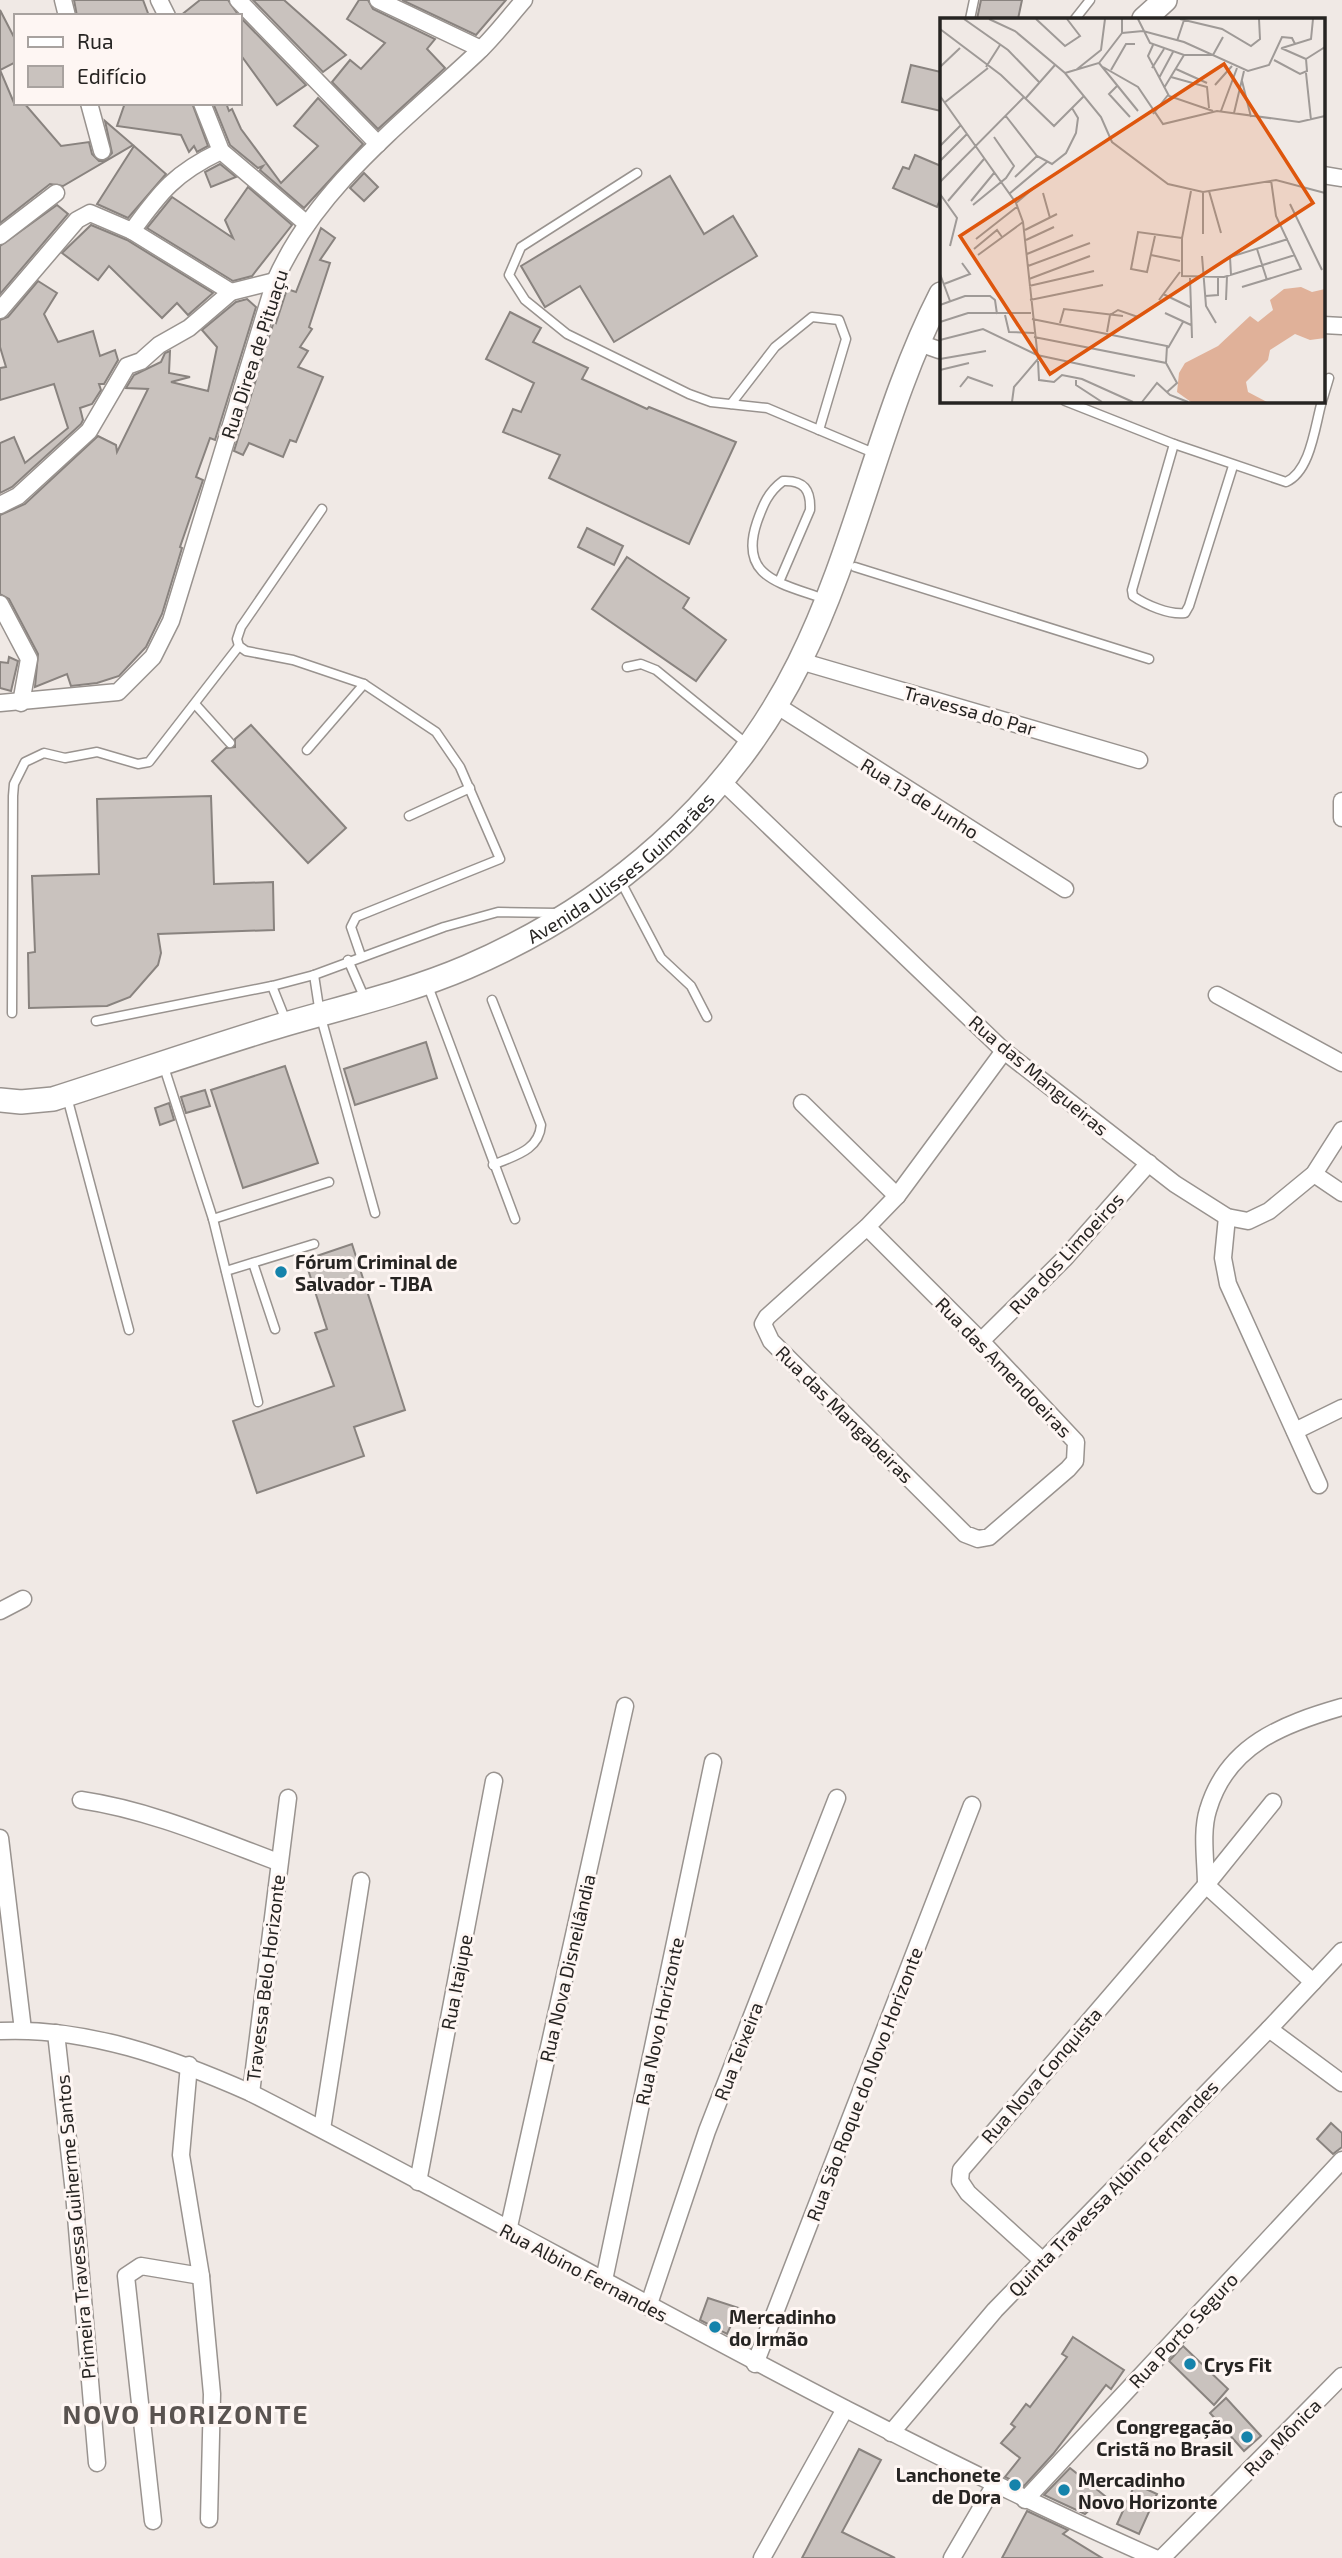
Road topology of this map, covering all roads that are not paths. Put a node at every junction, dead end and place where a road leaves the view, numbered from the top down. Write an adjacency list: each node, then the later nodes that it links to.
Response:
1 (238, 0): 13 (street)
2 (378, 0): 10 (street)
3 (524, 0): 10 (street, Rua Direa de Pituaçu)
4 (974, 0): 7 (lane)
5 (1090, 0): 8 (lane)
6 (1165, 0): 9 (main road)
7 (970, 18)
8 (1076, 18)
9 (1145, 18)
10 (481, 49): 13 (street, Rua Direa de Pituaçu)
11 (90, 105): 14 (street)
12 (203, 105): 15 (street)
13 (378, 144): 20 (street, Rua Direa de Pituaçu)
14 (103, 151)
15 (221, 151): 20 (street); 21 (street)
16 (637, 173): 34 (lane)
17 (1324, 175): 18 (street)
18 (1342, 178)
19 (56, 193): 22 (street)
20 (307, 224): 23 (street, Rua Direa de Pituaçu)
21 (132, 231): 24 (street); 26 (street)
22 (0, 236)
23 (275, 281): 24 (street); 51 (street, Rua Direa de Pituaçu)
24 (231, 292): 39 (street)
25 (940, 301): 29 (main road, Avenida Ulisses Guimarães)
26 (0, 310)
27 (1324, 325): 28 (street)
28 (1342, 326)
29 (933, 348): 37 (main road, Avenida Ulisses Guimarães)
30 (1329, 378): 31 (lane)
31 (1324, 394)
32 (1068, 402): 36 (lane)
33 (1321, 402): 38 (lane)
34 (731, 404): 35 (lane); 35 (lane)
35 (819, 430): 37 (lane)
36 (1174, 444): 38 (lane); 38 (lane)
37 (878, 455): 41 (main road, Avenida Ulisses Guimarães)
38 (1233, 466)
39 (0, 505)
40 (322, 509): 45 (lane)
41 (848, 565): 43 (main road, Avenida Ulisses Guimarães); 46 (lane)
42 (779, 582): 42 (lane); 43 (lane)
43 (825, 600): 47 (main road, Avenida Ulisses Guimarães)
44 (0, 604): 51 (street)
45 (239, 646): 49 (lane); 52 (lane)
46 (1149, 659)
47 (800, 661): 53 (main road, Avenida Ulisses Guimarães); 57 (street, Travessa do Par)
48 (627, 667): 55 (lane)
49 (364, 684): 56 (lane); 59 (lane)
50 (0, 703): 51 (street)
51 (21, 703)
52 (195, 704): 54 (lane); 72 (lane)
53 (776, 705): 55 (main road, Avenida Ulisses Guimarães); 62 (street, Rua 13 de Junho)
54 (230, 743)
55 (749, 746): 58 (main road, Avenida Ulisses Guimarães)
56 (307, 750)
57 (1139, 760)
58 (722, 781): 61 (main road, Avenida Ulisses Guimarães); 77 (street, Rua das Mangueiras)
59 (470, 789): 60 (lane); 64 (lane)
60 (409, 816)
61 (620, 880): 63 (main road, Avenida Ulisses Guimarães); 74 (lane)
62 (1065, 889)
63 (570, 914): 64 (lane); 67 (main road, Avenida Ulisses Guimarães)
64 (361, 956): 65 (lane)
65 (348, 960): 66 (lane); 70 (lane)
66 (314, 975): 68 (lane); 73 (lane)
67 (427, 982): 70 (main road, Avenida Ulisses Guimarães); 85 (lane)
68 (272, 986): 75 (lane); 76 (lane)
69 (1217, 995): 78 (street)
70 (366, 1000): 73 (main road, Avenida Ulisses Guimarães)
71 (492, 1000): 85 (lane)
72 (12, 1013)
73 (320, 1014): 76 (main road, Avenida Ulisses Guimarães); 90 (lane)
74 (707, 1017)
75 (96, 1021)
76 (287, 1024): 79 (main road, Avenida Ulisses Guimarães)
77 (1004, 1051): 84 (street, Rua das Mangueiras); 89 (street, Rua das Mangabeiras)
78 (1342, 1062)
79 (163, 1064): 80 (main road, Avenida Ulisses Guimarães); 92 (lane)
80 (67, 1094): 81 (main road, Avenida Ulisses Guimarães); 99 (lane)
81 (0, 1100)
82 (802, 1103): 89 (street)
83 (1342, 1130): 86 (street)
84 (1149, 1163): 91 (street, Rua das Mangueiras); 100 (street, Rua dos Limoeiros)
85 (493, 1165): 93 (lane)
86 (1314, 1174): 88 (street); 91 (street)
87 (329, 1182): 92 (lane)
88 (1342, 1193)
89 (897, 1196): 94 (street, Rua das Mangabeiras)
90 (375, 1213)
91 (1227, 1217): 103 (street)
92 (213, 1219): 97 (lane)
93 (515, 1219)
94 (867, 1227): 100 (street, Rua das Amendoeiras); 105 (street, Rua das Mangabeiras)
95 (314, 1244): 96 (lane)
96 (253, 1262): 97 (lane); 98 (lane)
97 (226, 1271): 101 (lane)
98 (275, 1329)
99 (129, 1330)
100 (981, 1340): 105 (street, Rua das Amendoeiras)
101 (258, 1402)
102 (1342, 1408): 103 (street)
103 (1295, 1432): 104 (street)
104 (1320, 1485)
105 (989, 1537)
106 (23, 1599): 107 (street)
107 (0, 1611)
108 (625, 1706): 133 (street, Rua Nova Disneilândia)
109 (1342, 1707): 120 (street)
110 (713, 1762): 136 (street, Rua Novo Horizonte)
111 (494, 1781): 132 (street, Rua Itajupe)
112 (288, 1798): 118 (street, Travessa Belo Horizonte)
113 (837, 1798): 137 (street, Rua Teixeira)
114 (80, 1800): 118 (street, Travessa Belo Horizonte)
115 (1273, 1802): 120 (street, Rua Nova Conquista)
116 (972, 1805): 138 (street, Rua São Roque do Novo Horizonte)
117 (0, 1838): 124 (street)
118 (278, 1862): 129 (street, Travessa Belo Horizonte)
119 (361, 1881): 130 (street)
120 (1206, 1885): 122 (street); 134 (street, Rua Nova Conquista)
121 (1342, 1951): 122 (street, Quinta Travessa Albino Fernandes)
122 (1313, 1982): 123 (street, Quinta Travessa Albino Fernandes)
123 (1269, 2029): 128 (street); 134 (street, Quinta Travessa Albino Fernandes)
124 (23, 2030): 125 (street, Rua Albino Fernandes); 126 (street, Rua Albino Fernandes)
125 (0, 2031)
126 (56, 2033): 127 (street, Rua Albino Fernandes); 142 (street, Primeira Travessa Guiherme Santos)
127 (189, 2065): 129 (street, Rua Albino Fernandes); 135 (street)
128 (1342, 2082)
129 (251, 2093): 130 (street, Rua Albino Fernandes)
130 (322, 2129): 132 (street, Rua Albino Fernandes)
131 (1342, 2160): 144 (street, Rua Porto Seguro)
132 (418, 2182): 133 (street, Rua Albino Fernandes)
133 (508, 2231): 136 (street, Rua Albino Fernandes)
134 (1043, 2261): 141 (street, Quinta Travessa Albino Fernandes)
135 (201, 2276): 145 (street); 146 (street)
136 (604, 2280): 137 (street, Rua Albino Fernandes)
137 (648, 2307): 138 (street, Rua Albino Fernandes)
138 (755, 2364): 140 (street, Rua Albino Fernandes)
139 (1342, 2376): 150 (street, Rua Mônica)
140 (845, 2409): 141 (street, Rua Albino Fernandes); 147 (street)
141 (891, 2433): 143 (street, Rua Albino Fernandes)
142 (97, 2463)
143 (994, 2486): 144 (street, Rua Albino Fernandes); 148 (street)
144 (1025, 2500): 149 (street, Rua Albino Fernandes)
145 (209, 2519)
146 (153, 2521)
147 (762, 2558)
148 (952, 2558)
149 (1155, 2558)
150 (1162, 2558)

